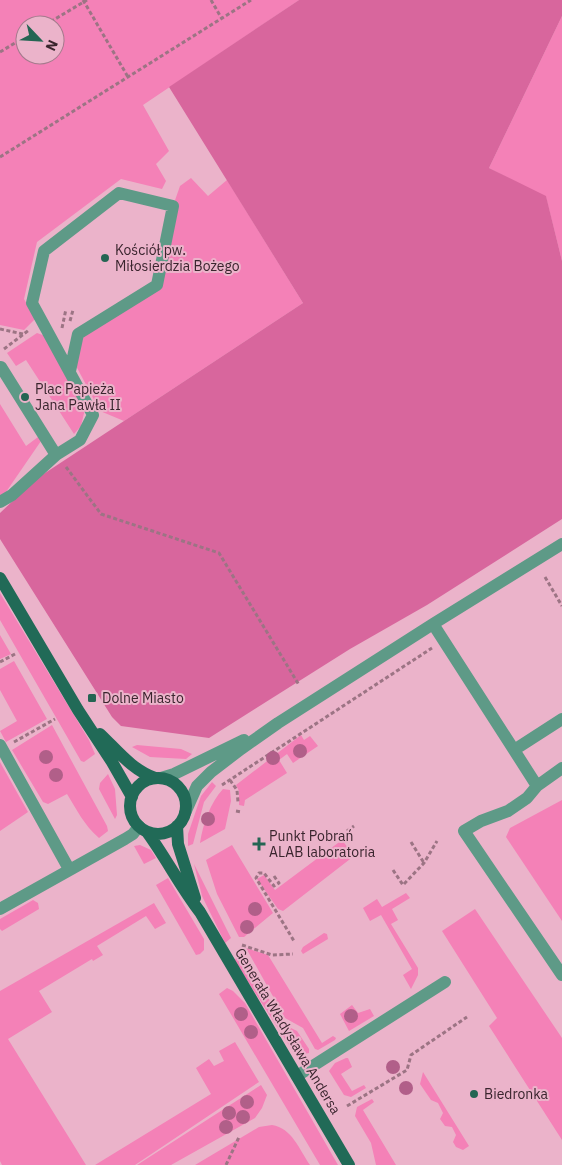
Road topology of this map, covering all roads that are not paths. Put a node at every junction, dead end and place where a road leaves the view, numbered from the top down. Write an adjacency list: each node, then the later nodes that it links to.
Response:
1 (0, 368): 3 (street)
2 (70, 371): 2 (street); 3 (street)
3 (56, 455): 4 (street)
4 (0, 502)
5 (562, 544): 7 (street)
6 (0, 578): 8 (main road)
7 (433, 624): 10 (street); 12 (street)
8 (78, 710): 14 (main road); 16 (main road)
9 (562, 719): 12 (street)
10 (278, 724): 14 (street); 17 (street)
11 (1, 747): 20 (street)
12 (514, 750): 15 (street)
13 (562, 768): 15 (street)
14 (158, 778): 16 (main road); 17 (main road)
15 (537, 786): 23 (street)
16 (132, 797): 19 (main road)
17 (185, 813): 18 (main road)
18 (177, 826): 19 (main road); 22 (main road, Generała Władysława Andersa)
19 (143, 829): 20 (street); 22 (main road, Generała Władysława Andersa)
20 (70, 869): 21 (street)
21 (0, 909)
22 (200, 912): 25 (main road, Generała Władysława Andersa)
23 (562, 975)
24 (445, 982): 25 (street)
25 (297, 1076): 26 (main road, Generała Władysława Andersa)
26 (349, 1165)

